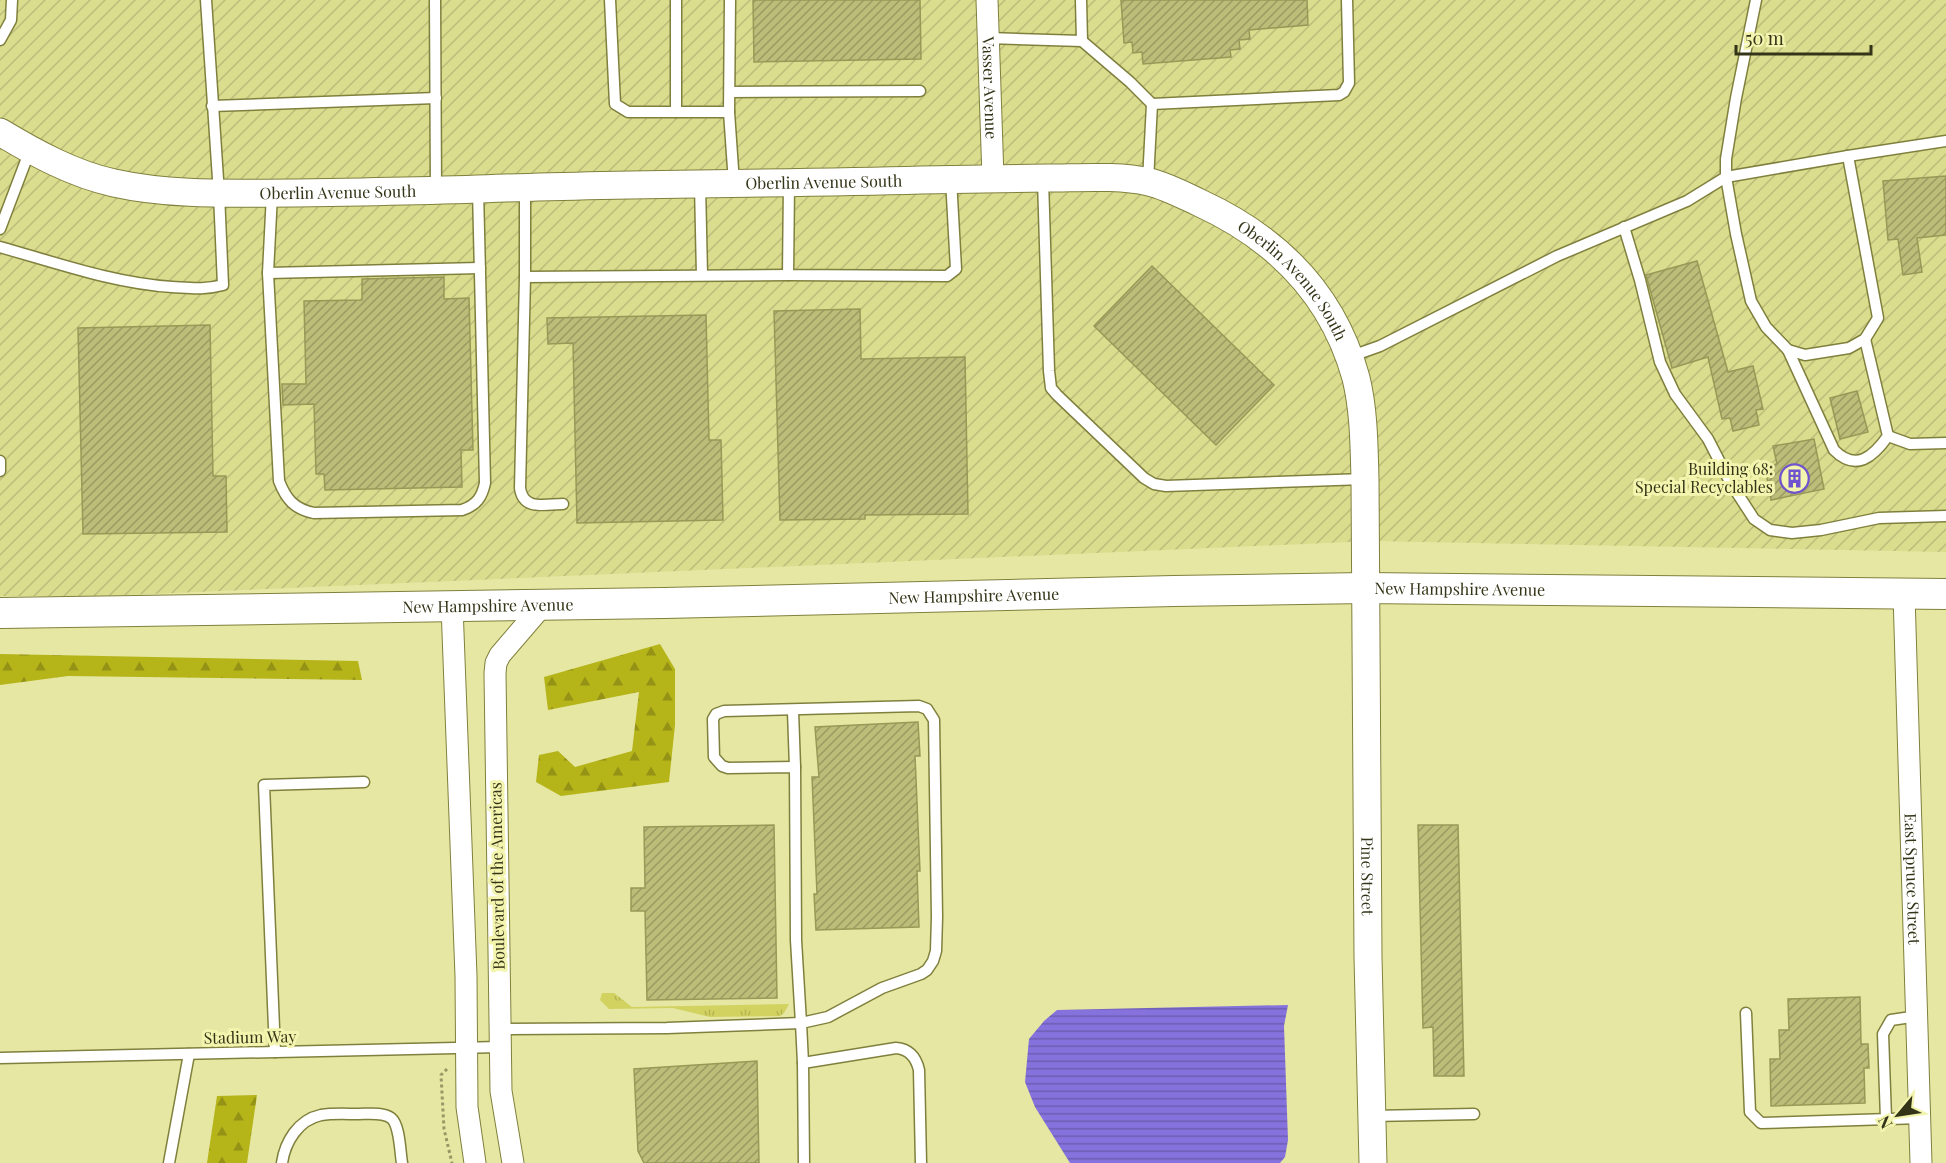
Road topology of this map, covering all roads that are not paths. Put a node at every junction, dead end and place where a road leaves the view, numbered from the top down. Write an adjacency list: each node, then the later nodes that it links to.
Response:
1 (12, 0): 12 (lane)
2 (206, 0): 18 (lane)
3 (435, 0): 16 (lane)
4 (610, 0): 19 (lane)
5 (676, 0): 19 (lane)
6 (730, 0): 15 (lane)
7 (987, 0): 11 (street, Vasser Avenue)
8 (1081, 0): 13 (lane)
9 (1347, 0): 17 (lane)
10 (1756, 0): 25 (lane)
11 (988, 38): 13 (lane); 26 (street, Vasser Avenue)
12 (0, 40)
13 (1082, 41): 17 (lane)
14 (920, 91): 15 (lane)
15 (730, 92): 20 (lane)
16 (436, 98): 18 (lane); 35 (lane)
17 (1152, 104): 29 (lane)
18 (212, 106): 37 (lane)
19 (676, 112): 20 (lane)
20 (729, 112): 31 (lane)
21 (0, 132): 23 (street, Oberlin Avenue South)
22 (1946, 141): 24 (lane)
23 (30, 150): 37 (street, Oberlin Avenue South); 38 (lane)
24 (1848, 156): 25 (lane); 46 (lane)
25 (1726, 177): 39 (lane); 47 (lane)
26 (993, 178): 27 (street, Oberlin Avenue South); 28 (street, Oberlin Avenue South)
27 (1043, 178): 29 (street, Oberlin Avenue South); 53 (lane)
28 (951, 179): 32 (street, Oberlin Avenue South); 44 (lane)
29 (1148, 182): 48 (street, Oberlin Avenue South)
30 (700, 183): 31 (street, Oberlin Avenue South); 33 (street, Oberlin Avenue South); 43 (lane)
31 (734, 183): 32 (street, Oberlin Avenue South)
32 (789, 184): 44 (lane)
33 (525, 188): 34 (street, Oberlin Avenue South); 45 (lane)
34 (478, 189): 35 (street, Oberlin Avenue South); 41 (lane)
35 (436, 191): 36 (street, Oberlin Avenue South)
36 (272, 193): 37 (street, Oberlin Avenue South); 42 (lane)
37 (219, 194): 40 (lane)
38 (0, 227)
39 (1624, 227): 48 (lane); 55 (lane)
40 (0, 247)
41 (480, 268): 42 (lane); 42 (lane)
42 (268, 273)
43 (702, 275): 44 (lane); 45 (lane)
44 (788, 275)
45 (525, 277): 54 (lane)
46 (1865, 339): 47 (lane); 49 (lane)
47 (1788, 350): 49 (lane)
48 (1349, 357): 53 (street, Oberlin Avenue South)
49 (1887, 436): 50 (lane)
50 (1946, 443)
51 (0, 461): 52 (lane)
52 (0, 471)
53 (1365, 479): 56 (street, Oberlin Avenue South)
54 (563, 504)
55 (1946, 516)
56 (1365, 588): 57 (main road, New Hampshire Avenue); 59 (main road, New Hampshire Avenue); 75 (street, Pine Street)
57 (1904, 594): 58 (main road, New Hampshire Avenue); 66 (street, East Spruce Street)
58 (1946, 594)
59 (543, 605): 60 (main road, New Hampshire Avenue); 68 (street, Boulevard of the Americas)
60 (452, 606): 61 (main road, New Hampshire Avenue); 69 (street, Boulevard of the Americas)
61 (0, 613)
62 (793, 711): 63 (lane); 63 (lane, Stadium Way); 67 (lane, Stadium Way)
63 (795, 767): 67 (lane)
64 (364, 782): 70 (lane)
65 (1746, 1013): 77 (lane)
66 (1918, 1016): 76 (street, East Spruce Street); 77 (lane)
67 (801, 1023): 68 (lane, Stadium Way); 73 (lane)
68 (500, 1038): 69 (lane, Stadium Way); 82 (street, Boulevard of the Americas)
69 (466, 1048): 70 (lane, Stadium Way); 81 (street, Boulevard of the Americas)
70 (275, 1052): 71 (lane, Stadium Way)
71 (189, 1054): 72 (lane, Stadium Way); 78 (lane)
72 (0, 1058)
73 (803, 1064): 83 (lane); 84 (lane)
74 (1474, 1114): 75 (lane)
75 (1372, 1116): 85 (street, Pine Street)
76 (1921, 1118): 77 (lane); 86 (street, East Spruce Street)
77 (1886, 1119)
78 (170, 1163)
79 (282, 1163): 80 (lane)
80 (402, 1163)
81 (475, 1163)
82 (513, 1163)
83 (804, 1163)
84 (921, 1163)
85 (1373, 1163)
86 (1922, 1163)

